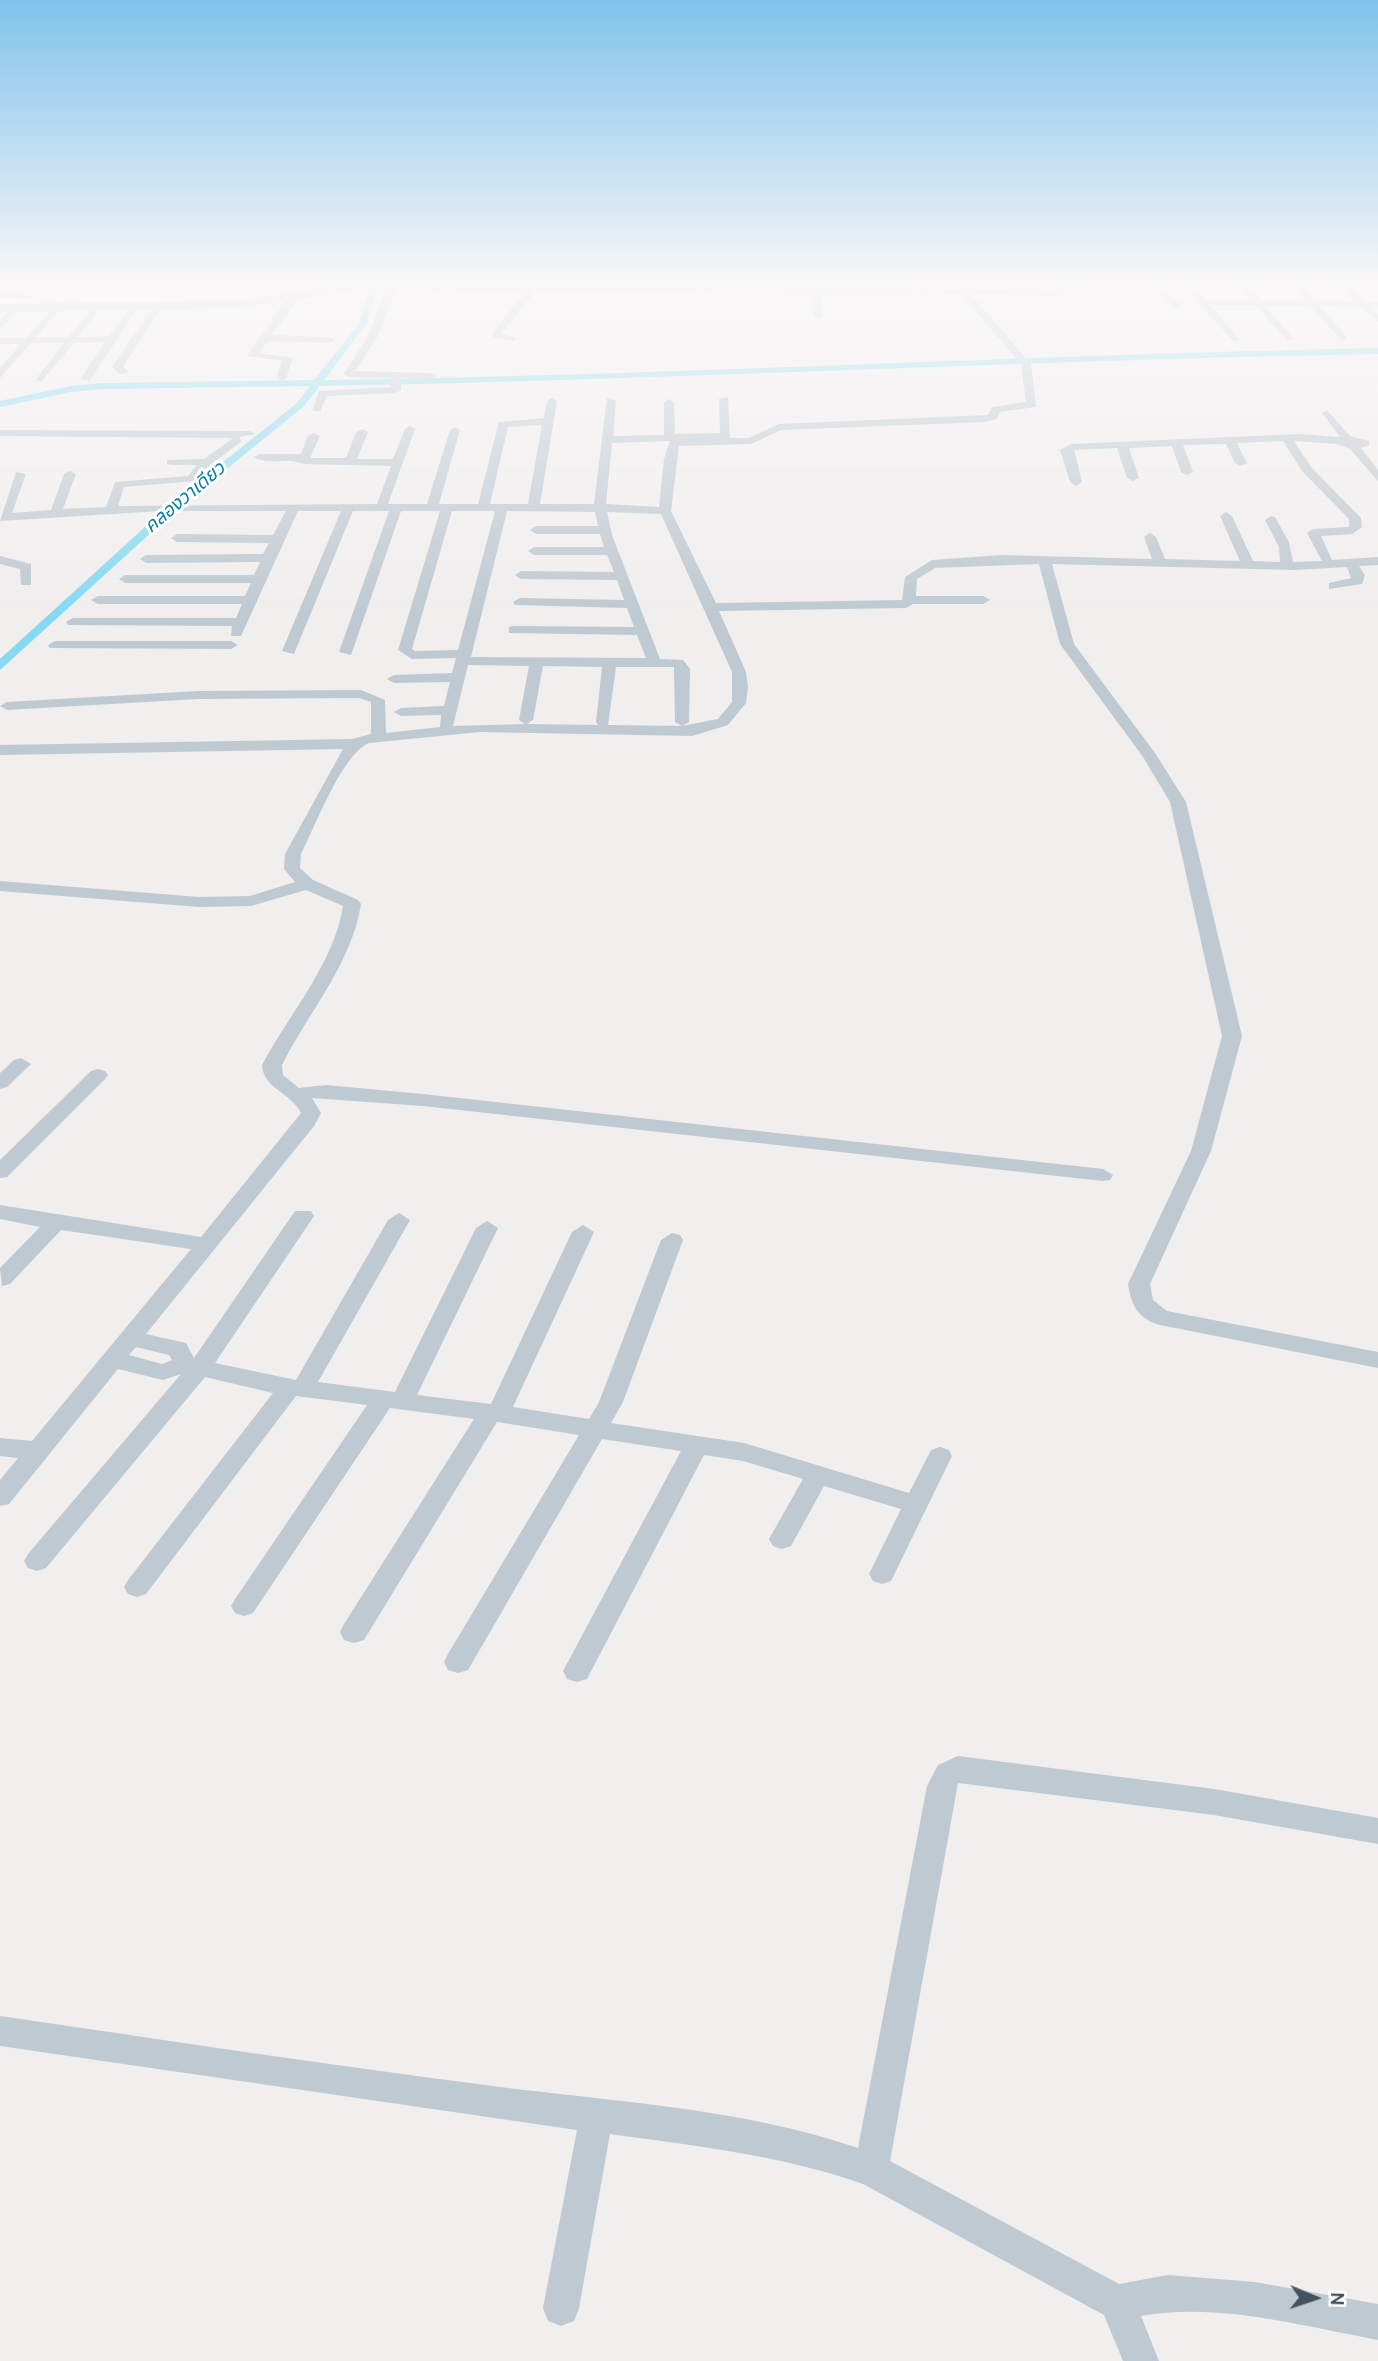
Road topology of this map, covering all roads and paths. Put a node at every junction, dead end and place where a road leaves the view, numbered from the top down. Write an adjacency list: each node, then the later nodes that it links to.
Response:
1 (322, 396): 7 (street)
2 (1031, 396): 49 (street)
3 (724, 399): 16 (street)
4 (611, 400): 18 (street)
5 (669, 402): 16 (street)
6 (547, 405): 9 (street)
7 (316, 409)
8 (1327, 413): 21 (street)
9 (549, 421): 44 (street); 46 (street)
10 (410, 429): 30 (street)
11 (455, 430): 42 (street)
12 (362, 432): 29 (street)
13 (0, 433): 14 (street)
14 (249, 434)
15 (314, 436): 26 (street)
16 (670, 438): 18 (street)
17 (1287, 438): 19 (street); 21 (street); 57 (street)
18 (607, 440): 47 (street)
19 (1230, 441): 20 (street); 31 (street)
20 (1175, 443): 23 (street); 32 (street)
21 (1351, 443): 22 (street); 36 (street)
22 (1378, 443)
23 (1122, 445): 35 (street); 37 (street)
24 (182, 446): 27 (street)
25 (260, 457): 26 (street)
26 (305, 457): 29 (street)
27 (207, 461): 28 (street); 48 (street)
28 (171, 462)
29 (351, 463): 30 (street)
30 (398, 463): 40 (street)
31 (1241, 463)
32 (1187, 472)
33 (20, 474): 52 (street)
34 (71, 474): 50 (street)
35 (1133, 478)
36 (1378, 478)
37 (1076, 482)
38 (294, 508): 39 (street); 48 (street); 60 (street)
39 (348, 508): 40 (street); 92 (street)
40 (381, 508): 41 (street)
41 (396, 508): 42 (street); 93 (street)
42 (432, 508): 43 (street)
43 (447, 508): 44 (street); 94 (street)
44 (483, 508): 45 (street)
45 (502, 508): 46 (street); 94 (street)
46 (533, 508): 47 (street)
47 (600, 508): 49 (street); 56 (street)
48 (111, 509): 50 (street)
49 (665, 509): 85 (street)
50 (56, 512): 52 (street)
51 (1226, 516): 70 (street)
52 (2, 517)
53 (1271, 520): 71 (street)
54 (1293, 529): 57 (street)
55 (536, 530): 56 (street)
56 (605, 530): 62 (street)
57 (1313, 533): 64 (street)
58 (1150, 537): 69 (street)
59 (177, 538): 60 (street)
60 (277, 539): 63 (street)
61 (534, 551): 62 (street)
62 (613, 551): 74 (street)
63 (268, 558): 65 (street); 76 (street)
64 (1327, 558)
65 (146, 559)
66 (1038, 559): 69 (street); 81 (street); 130 (street)
67 (0, 560): 77 (street)
68 (1378, 561): 72 (street)
69 (1160, 563): 70 (street)
70 (1248, 565): 71 (street)
71 (1286, 565): 72 (street)
72 (1352, 565): 78 (street)
73 (521, 575): 74 (street)
74 (621, 576): 84 (street)
75 (125, 579): 76 (street)
76 (259, 579): 80 (street)
77 (26, 582)
78 (1334, 586)
79 (98, 600): 80 (street)
80 (250, 600): 87 (street)
81 (909, 600): 82 (street); 85 (street)
82 (984, 600)
83 (520, 602): 84 (street)
84 (632, 604): 89 (street)
85 (711, 607): 108 (street)
86 (73, 622): 87 (street)
87 (241, 622): 91 (street)
88 (514, 630): 89 (street)
89 (642, 631): 97 (street)
90 (55, 645): 91 (street)
91 (79, 645): 98 (street)
92 (289, 651)
93 (346, 652)
94 (463, 657): 95 (street); 99 (street)
95 (537, 661): 96 (street); 105 (street)
96 (610, 661): 97 (street); 106 (street)
97 (654, 661): 107 (street)
98 (68, 663)
99 (457, 677): 100 (street); 104 (street)
100 (394, 679)
101 (66, 683): 102 (street)
102 (60, 702): 103 (street); 108 (street)
103 (7, 706)
104 (401, 712)
105 (526, 720)
106 (603, 722)
107 (682, 722)
108 (379, 737): 109 (street)
109 (354, 744): 110 (street); 111 (street)
110 (0, 750)
111 (307, 884): 112 (street); 116 (street)
112 (0, 886)
113 (21, 1063): 115 (street)
114 (98, 1075): 117 (street)
115 (0, 1083)
116 (293, 1094): 118 (street); 126 (street)
117 (0, 1172)
118 (1103, 1175)
119 (0, 1212): 122 (street)
120 (303, 1216): 131 (street)
121 (399, 1220): 132 (street)
122 (54, 1224): 126 (street); 127 (street)
123 (487, 1228): 133 (street)
124 (583, 1232): 134 (street)
125 (672, 1240): 135 (street)
126 (208, 1245): 128 (street)
127 (2, 1279)
128 (132, 1338): 129 (street); 131 (street)
129 (115, 1360): 131 (street); 138 (street)
130 (1378, 1360)
131 (192, 1366): 132 (street); 144 (street)
132 (297, 1387): 133 (street); 146 (street)
133 (393, 1400): 134 (street); 147 (street)
134 (494, 1413): 135 (street); 148 (street)
135 (595, 1429): 136 (street); 149 (street)
136 (698, 1445): 140 (street); 150 (street)
137 (0, 1447): 138 (street)
138 (40, 1451): 141 (street)
139 (940, 1456): 142 (street)
140 (818, 1475): 142 (street); 143 (street)
141 (0, 1497)
142 (917, 1506): 145 (street)
143 (782, 1539)
144 (37, 1562)
145 (882, 1574)
146 (137, 1587)
147 (244, 1606)
148 (354, 1632)
149 (458, 1662)
150 (578, 1671)
151 (1378, 1831): 154 (street)
152 (0, 2031): 153 (street)
153 (597, 2115): 154 (street); 156 (street)
154 (870, 2170): 155 (street)
155 (1117, 2302): 157 (street); 158 (street)
156 (561, 2308)
157 (1378, 2322)
158 (1141, 2361)

